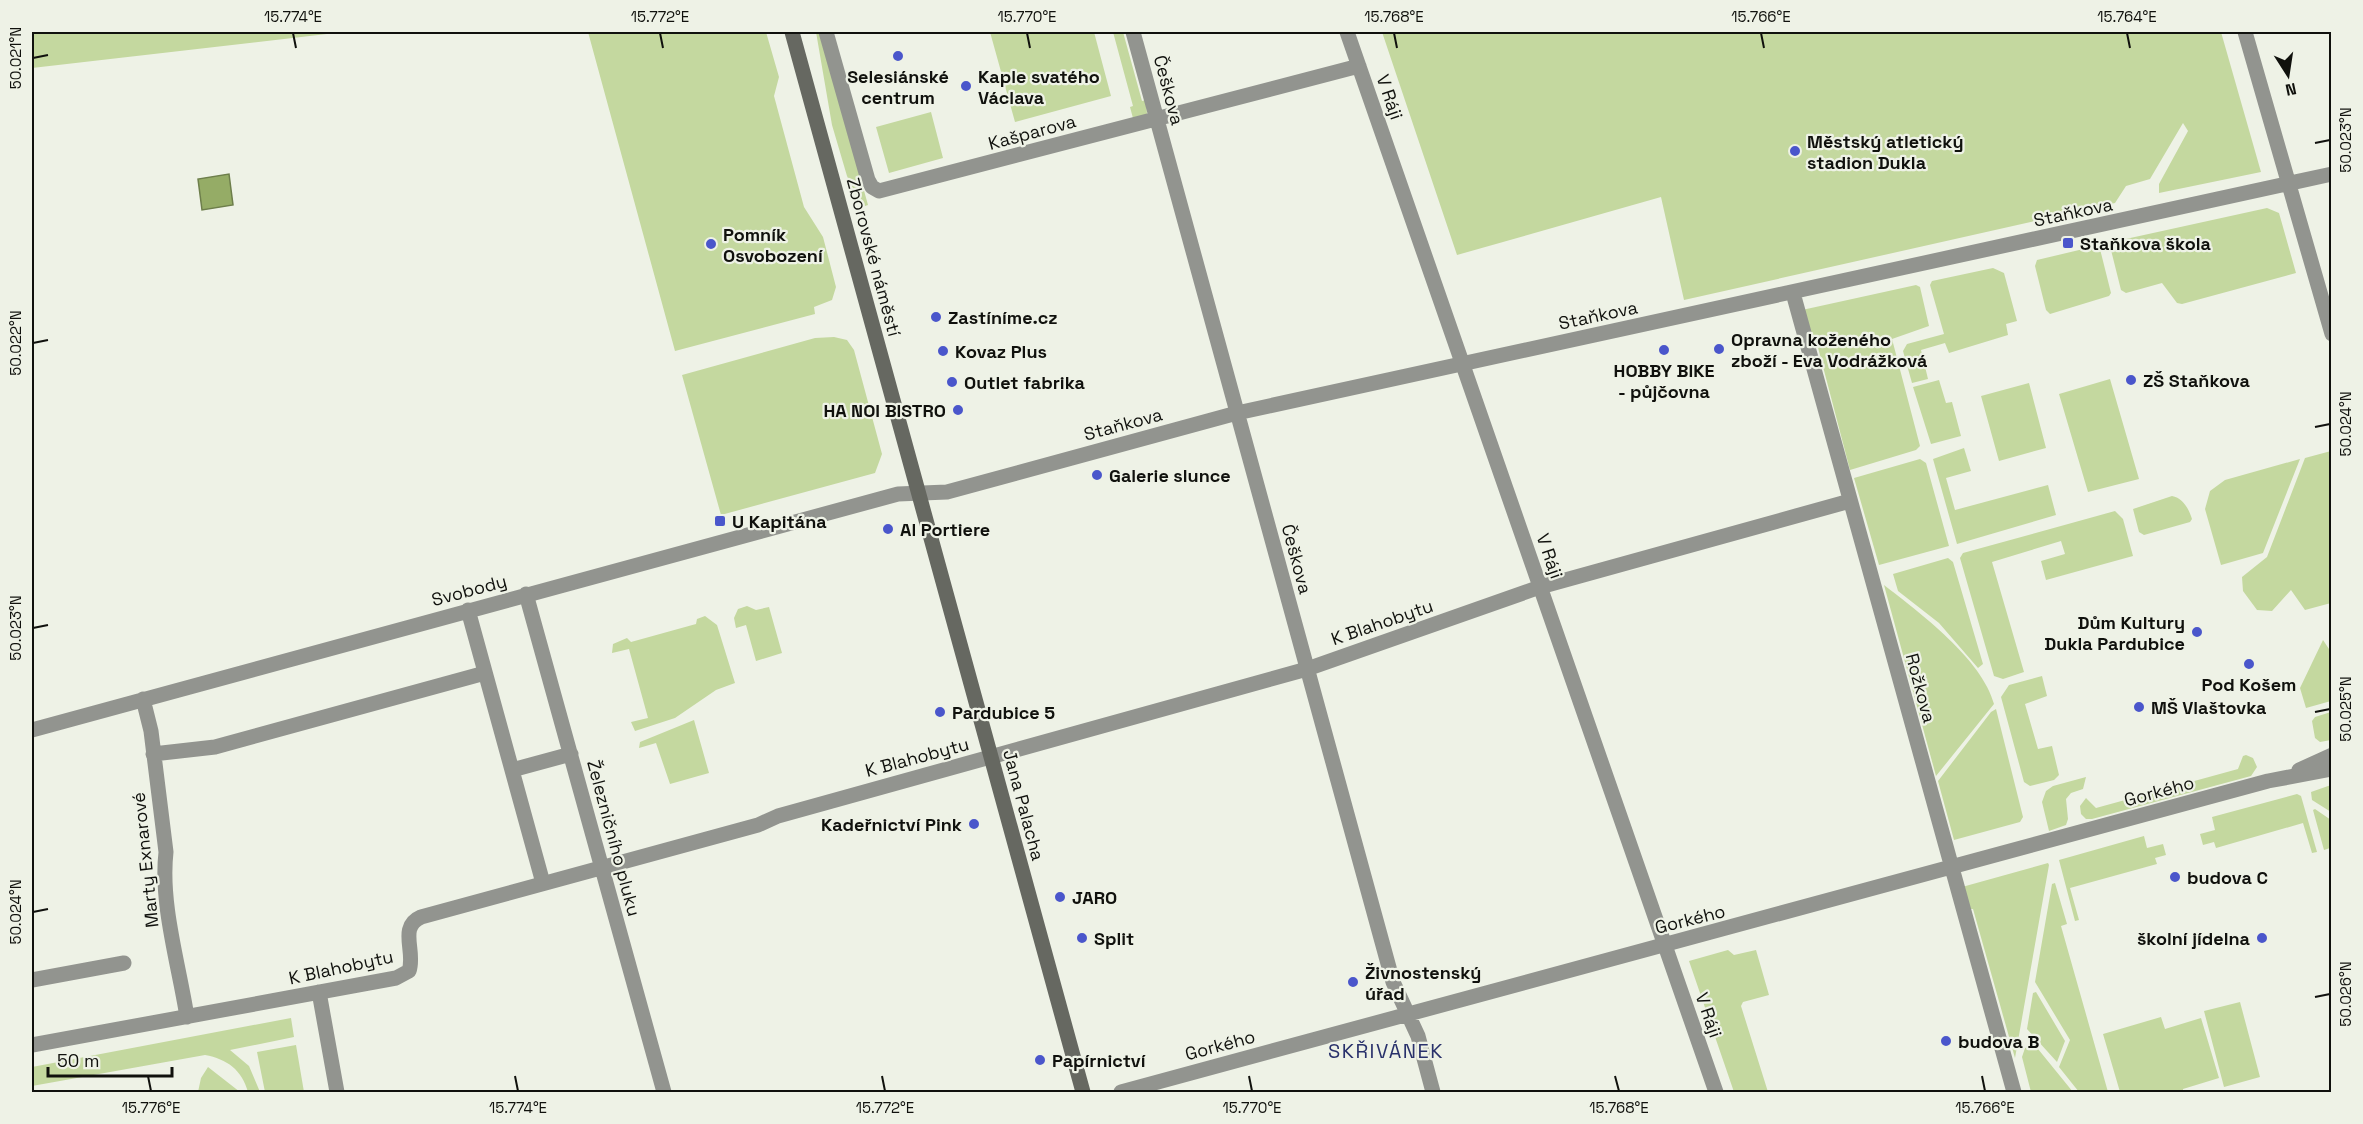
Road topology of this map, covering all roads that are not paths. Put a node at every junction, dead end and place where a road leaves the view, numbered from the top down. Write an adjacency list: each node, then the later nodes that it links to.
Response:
1 (792, 32): 14 (main road, Zborovské náměstí)
2 (826, 32): 7 (street, Kašparova)
3 (1132, 32): 7 (street, Češkova)
4 (1347, 32): 6 (street, V Ráji)
5 (2245, 32): 9 (street)
6 (1359, 66): 7 (street, Kašparova); 12 (street, V Ráji)
7 (1157, 120): 13 (street, Češkova)
8 (2331, 174): 9 (street, Staňkova)
9 (2290, 185): 10 (street, Staňkova); 11 (street)
10 (1793, 293): 12 (street, Staňkova); 15 (street, Rožkova)
11 (2331, 334)
12 (1462, 364): 13 (street, Staňkova); 16 (street, V Ráji)
13 (1237, 413): 14 (street, Staňkova); 19 (street, Češkova)
14 (918, 493): 17 (street, Svobody); 26 (main road, Jana Palacha)
15 (1850, 501): 16 (street, K Blahobytu); 31 (street, Rožkova)
16 (1540, 587): 19 (street, K Blahobytu); 33 (street, V Ráji)
17 (526, 594): 18 (street, Svobody); 24 (street, Železničního pluku)
18 (468, 610): 20 (street); 21 (street, Svobody)
19 (1307, 669): 26 (street, K Blahobytu); 37 (street, Češkova)
20 (485, 673): 23 (street); 28 (street)
21 (143, 699): 22 (street, Svobody); 23 (street, Marty Exnarové)
22 (32, 730)
23 (153, 754): 38 (street, Marty Exnarové)
24 (571, 754): 28 (street); 30 (street, Železničního pluku)
25 (2331, 755): 29 (street, Gorkého)
26 (990, 757): 30 (street, K Blahobytu); 42 (main road, Jana Palacha)
27 (2331, 769): 29 (street, Gorkého)
28 (512, 770): 32 (street)
29 (2268, 781): 31 (street, Gorkého)
30 (602, 867): 32 (street, K Blahobytu); 41 (street, Železničního pluku)
31 (1951, 869): 33 (street, Gorkého); 46 (street, Rožkova)
32 (543, 883): 36 (street, K Blahobytu)
33 (1665, 946): 37 (street, Gorkého); 45 (street, V Ráji)
34 (124, 963): 35 (street)
35 (32, 980)
36 (319, 992): 38 (street, K Blahobytu); 40 (street)
37 (1407, 1014): 43 (street, Gorkého); 44 (street, Češkova)
38 (188, 1017): 39 (street, K Blahobytu)
39 (32, 1046)
40 (337, 1092)
41 (664, 1092)
42 (1083, 1092)
43 (1121, 1092)
44 (1433, 1092)
45 (1716, 1092)
46 (2014, 1092)

